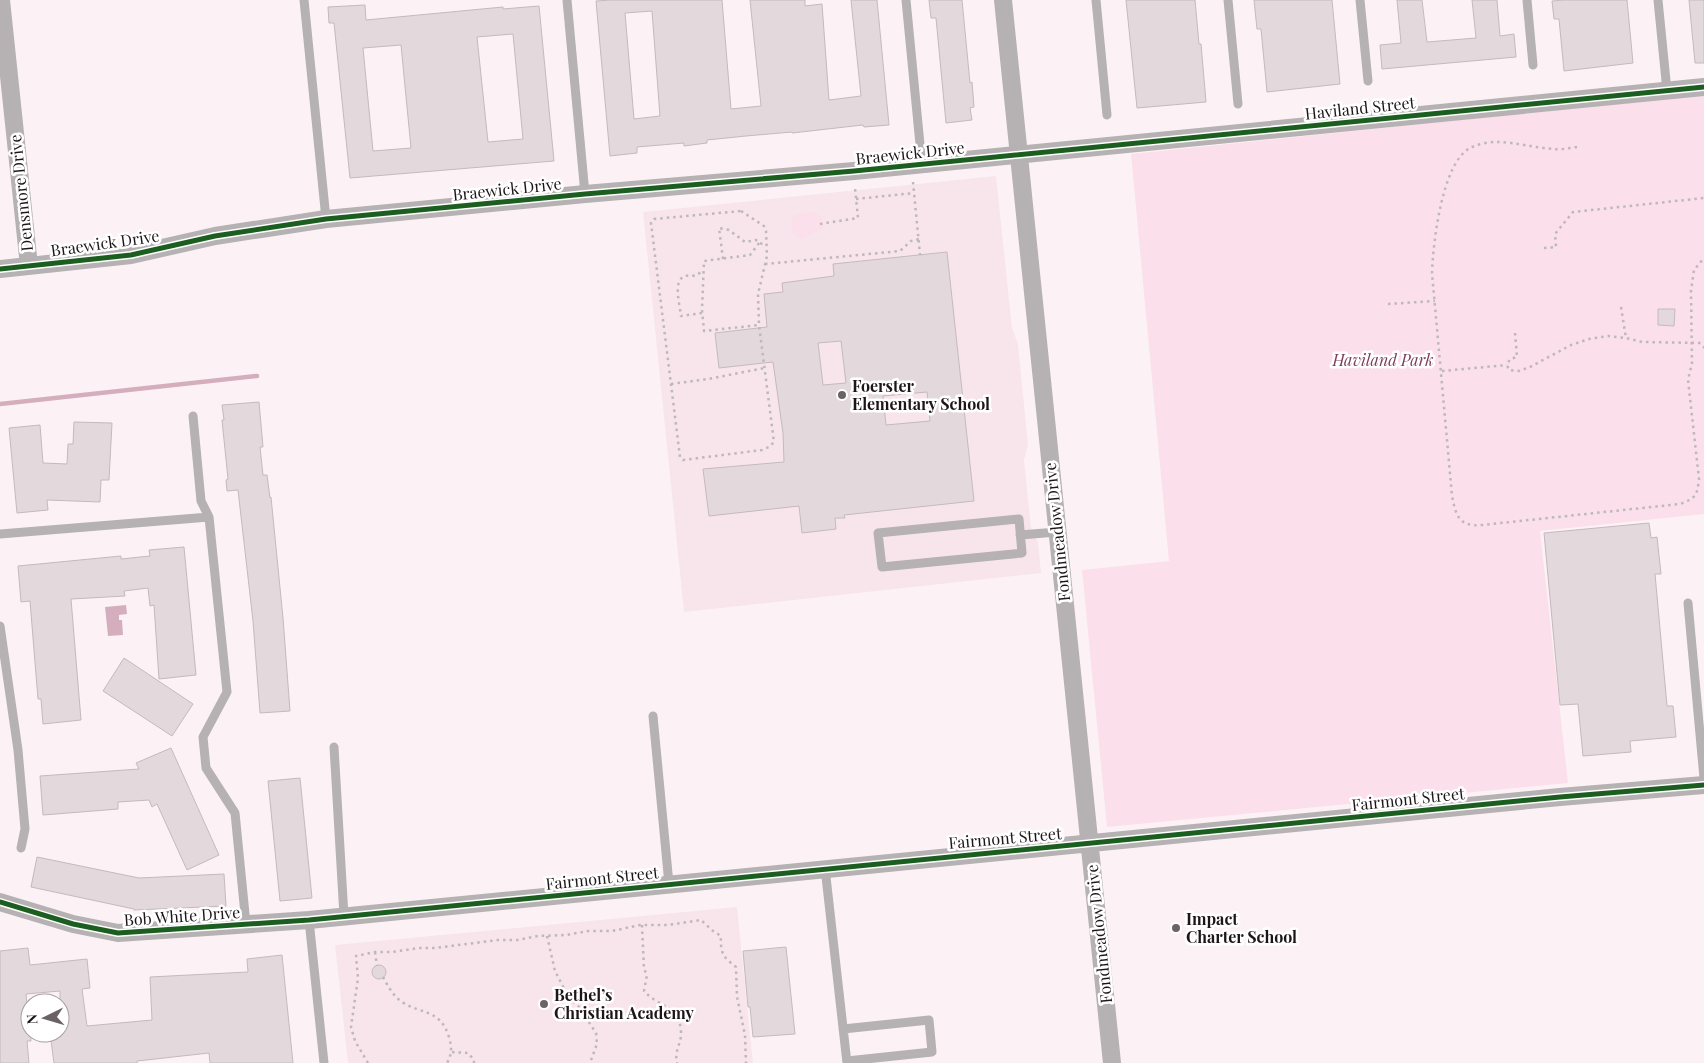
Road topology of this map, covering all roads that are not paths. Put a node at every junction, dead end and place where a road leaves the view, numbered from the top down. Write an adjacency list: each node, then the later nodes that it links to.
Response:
1 (1, 0): 21 (street, Densmore Drive)
2 (304, 0): 20 (lane)
3 (567, 0): 19 (lane)
4 (906, 0): 18 (lane)
5 (1003, 0): 17 (street, Fondmeadow Drive)
6 (1096, 0): 16 (lane)
7 (1228, 0): 15 (lane)
8 (1360, 0): 12 (lane)
9 (1527, 0): 11 (lane)
10 (1658, 0): 14 (lane)
11 (1533, 65)
12 (1368, 81)
13 (1704, 87): 14 (street, Haviland Street)
14 (1667, 91): 17 (street, Haviland Street)
15 (1238, 104)
16 (1107, 115)
17 (1019, 154): 18 (street, Braewick Drive); 25 (street, Fondmeadow Drive)
18 (917, 165): 19 (street, Braewick Drive)
19 (586, 194): 20 (street, Braewick Drive)
20 (326, 219): 21 (street, Braewick Drive)
21 (29, 266): 22 (street, Braewick Drive)
22 (0, 269)
23 (193, 416): 24 (lane)
24 (209, 517): 26 (lane); 41 (lane)
25 (1057, 532): 27 (lane); 34 (street, Fondmeadow Drive)
26 (0, 534)
27 (1020, 535): 27 (lane)
28 (1688, 603): 32 (lane)
29 (0, 626): 35 (lane)
30 (653, 716): 37 (lane)
31 (334, 747): 39 (lane)
32 (1704, 778)
33 (1704, 785): 34 (street, Fairmont Street)
34 (1089, 844): 36 (street, Fairmont Street); 45 (street, Fondmeadow Drive)
35 (21, 848)
36 (825, 868): 37 (street, Fairmont Street); 42 (lane)
37 (669, 884): 39 (street, Fairmont Street)
38 (0, 902): 41 (street, Bob White Drive)
39 (344, 916): 40 (street, Fairmont Street)
40 (309, 920): 41 (street, Bob White Drive); 44 (lane)
41 (246, 924)
42 (843, 1029): 43 (lane); 43 (lane)
43 (847, 1062)
44 (324, 1063)
45 (1112, 1063)

